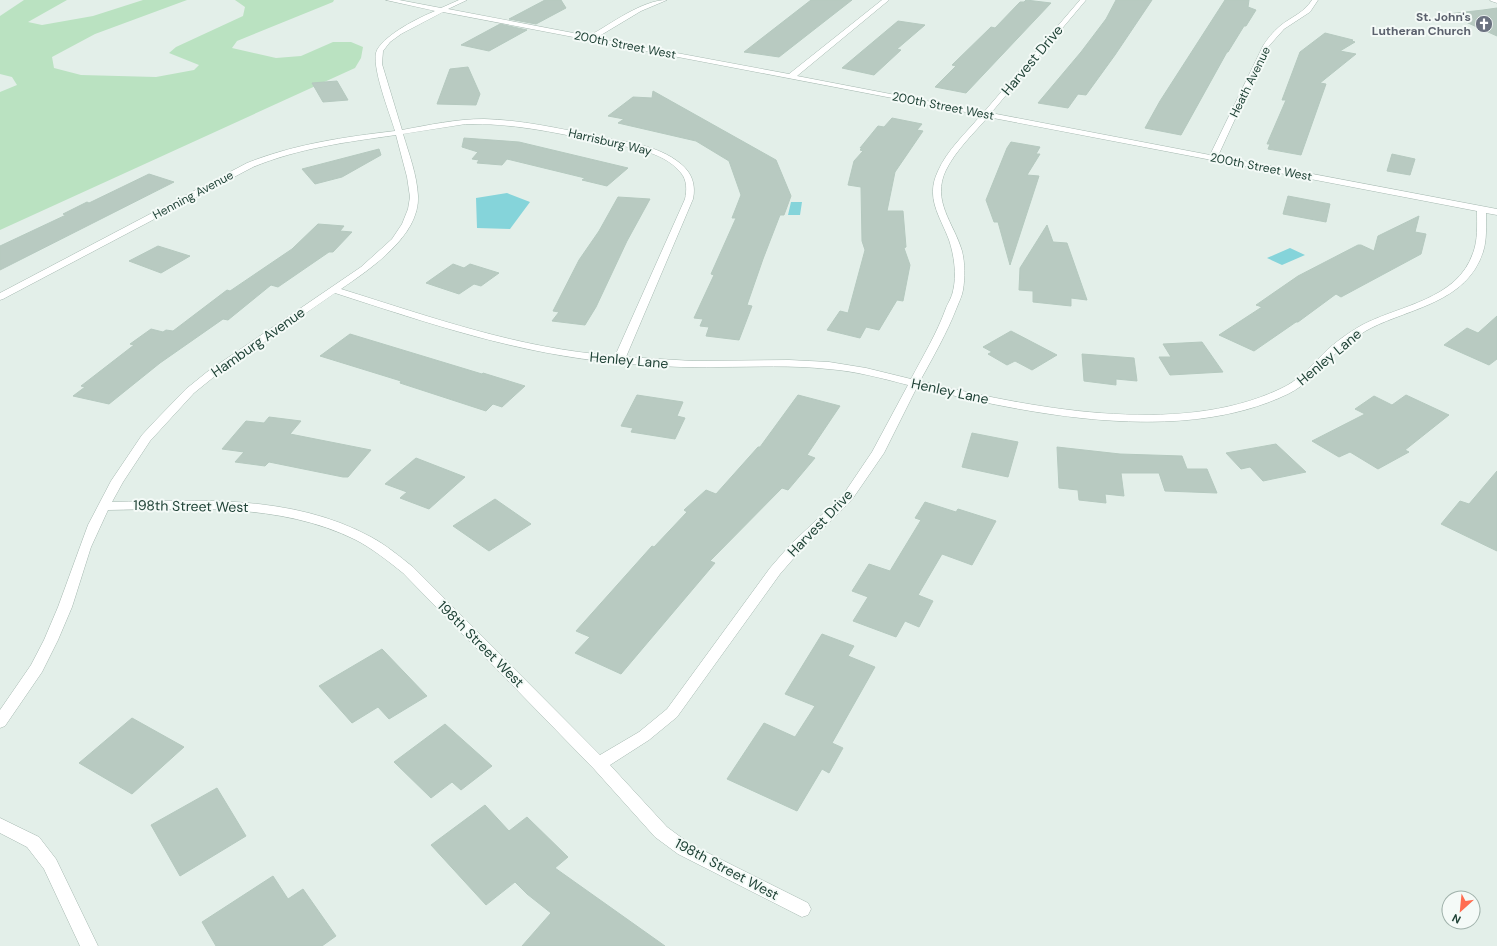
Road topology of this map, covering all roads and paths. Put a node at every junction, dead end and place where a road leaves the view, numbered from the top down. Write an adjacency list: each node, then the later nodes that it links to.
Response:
1 (389, 0): 9 (street, 200th Street West)
2 (464, 0): 9 (street, Hamburg Avenue)
3 (664, 0): 10 (street)
4 (886, 0): 11 (street)
5 (1083, 0): 12 (street, Harvest Drive)
6 (1316, 0): 14 (street, Heath Avenue)
7 (1493, 0): 8 (street)
8 (1497, 2)
9 (442, 10): 10 (street, 200th Street West); 13 (street, Hamburg Avenue)
10 (590, 38): 11 (street, 200th Street West)
11 (792, 76): 12 (street, 200th Street West)
12 (986, 114): 14 (street, 200th Street West); 20 (street, Harvest Drive)
13 (399, 132): 17 (street, Hamburg Avenue); 18 (street, Henning Avenue); 19 (street, Harrisburg Way)
14 (1213, 158): 15 (street, 200th Street West)
15 (1482, 209): 16 (street, 200th Street West); 20 (street, Henley Lane)
16 (1497, 212)
17 (335, 290): 19 (street, Henley Lane); 21 (street, Hamburg Avenue)
18 (0, 297)
19 (619, 360): 20 (street, Henley Lane)
20 (914, 383): 23 (street, Harvest Drive)
21 (105, 506): 22 (street, Hamburg Avenue); 23 (street, 198th Street West)
22 (0, 722)
23 (599, 764): 25 (street, 198th Street West)
24 (0, 825): 26 (street)
25 (802, 909)
26 (89, 946)

